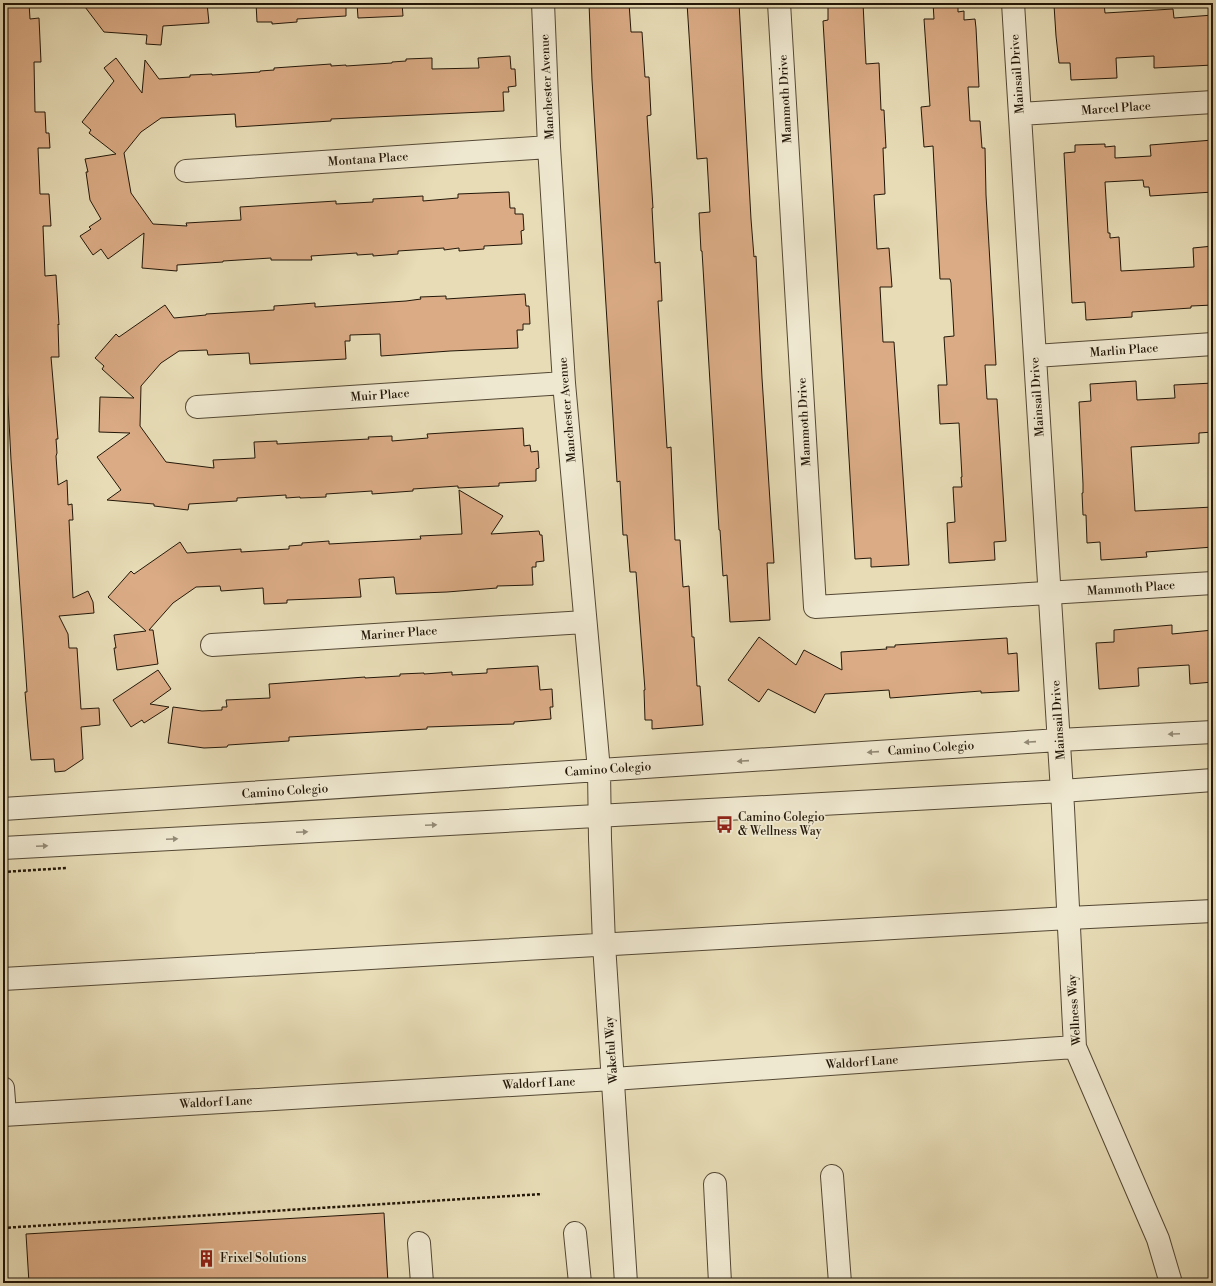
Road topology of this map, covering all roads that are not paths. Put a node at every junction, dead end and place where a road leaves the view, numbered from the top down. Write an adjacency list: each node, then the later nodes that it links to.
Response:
1 (543, 3): 6 (street, Manchester Avenue)
2 (780, 3): 13 (street, Mammoth Drive)
3 (1013, 3): 5 (street, Mainsail Drive)
4 (1213, 102): 5 (street, Marcel Place)
5 (1020, 114): 9 (street, Mainsail Drive)
6 (549, 147): 7 (street, Montana Place); 10 (street, Manchester Avenue)
7 (186, 171)
8 (1213, 344): 9 (street, Marlin Place)
9 (1035, 356): 13 (street, Mainsail Drive)
10 (564, 383): 11 (street, Muir Place); 14 (street, Manchester Avenue)
11 (197, 407)
12 (1213, 583): 13 (street, Mammoth Place)
13 (1050, 593): 17 (street, Mainsail Drive)
14 (585, 622): 15 (street, Mariner Place); 18 (street, Manchester Avenue)
15 (212, 645)
16 (1213, 732): 17 (street, Camino Colegio, one-way to 17)
17 (1059, 740): 18 (street, Camino Colegio, one-way to 18); 20 (street, Mainsail Drive)
18 (599, 770): 21 (street, Camino Colegio); 22 (street, Manchester Avenue)
19 (1213, 780): 20 (street)
20 (1062, 791): 22 (street); 25 (street, Wellness Way)
21 (3, 809)
22 (600, 816): 23 (street, one-way to 22); 26 (street, Wakeful Way)
23 (3, 848)
24 (1213, 910): 25 (street)
25 (1069, 918): 26 (street); 28 (street, Wellness Way)
26 (604, 944): 27 (street); 29 (street, Wakeful Way)
27 (3, 979)
28 (1075, 1047): 29 (street, Waldorf Lane); 41 (street, Wellness Way)
29 (612, 1079): 31 (street, Waldorf Lane); 38 (street, Wakeful Way)
30 (3, 1088): 31 (street)
31 (4, 1114)
32 (832, 1176): 40 (street)
33 (714, 1184): 39 (street)
34 (575, 1233): 37 (street)
35 (419, 1243): 36 (street)
36 (422, 1283)
37 (580, 1283)
38 (626, 1283)
39 (720, 1283)
40 (840, 1283)
41 (1171, 1283)

